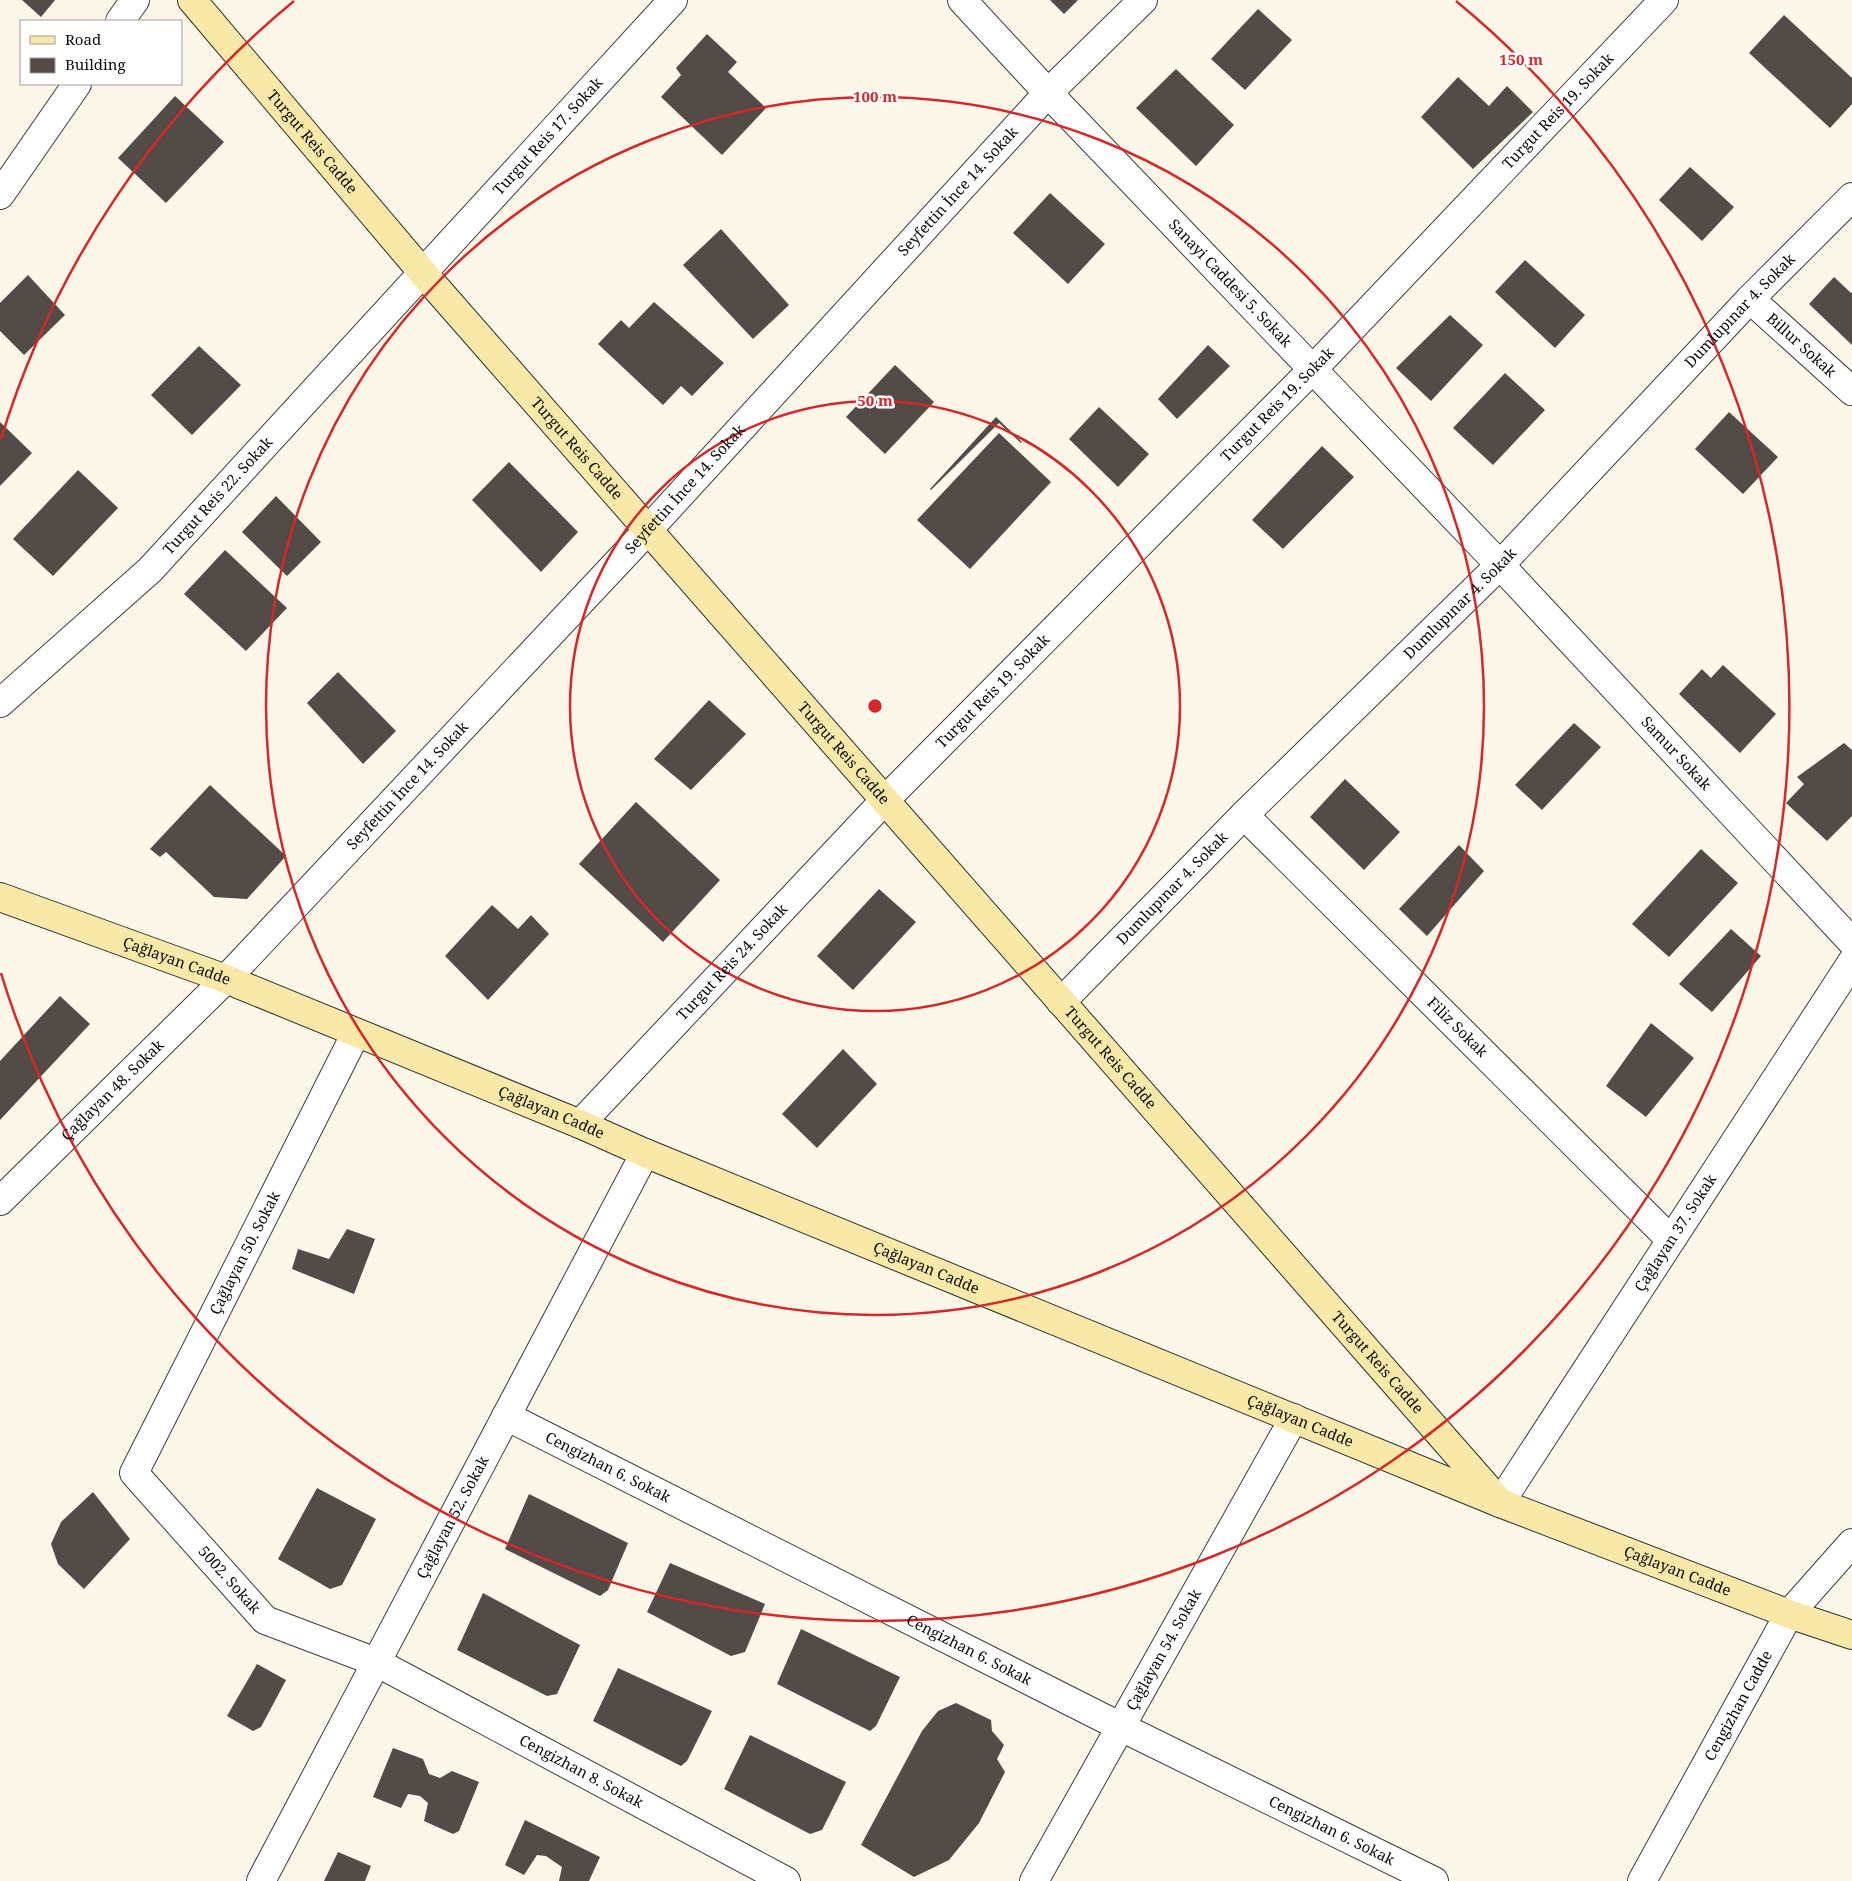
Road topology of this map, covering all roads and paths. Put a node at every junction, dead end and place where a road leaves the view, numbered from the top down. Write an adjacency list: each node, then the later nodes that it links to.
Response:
1 (135, 0): 7 (street)
2 (192, 0): 12 (street, Turgut Reis Cadde)
3 (673, 0): 12 (street, Turgut Reis 17. Sokak)
4 (962, 0): 9 (street, Sanayi Caddesi 5. Sokak)
5 (1143, 0): 9 (street, Seyfettin İnce 14. Sokak)
6 (1664, 0): 14 (street, Turgut Reis 19. Sokak)
7 (121, 20)
8 (76, 85): 10 (street)
9 (1048, 93): 14 (street, Sanayi Caddesi 5. Sokak); 16 (street, Seyfettin İnce 14. Sokak)
10 (0, 196)
11 (1852, 197): 13 (street, Dumlupınar 4. Sokak)
12 (422, 273): 16 (street, Turgut Reis Cadde); 18 (street, Turgut Reis 22. Sokak)
13 (1750, 299): 15 (street, Billur Sokak); 17 (street, Dumlupınar 4. Sokak)
14 (1313, 369): 17 (street, Sanayi Caddesi 5. Sokak); 19 (street, Turgut Reis 19. Sokak)
15 (1852, 391)
16 (648, 531): 19 (street, Turgut Reis Cadde); 24 (street, Seyfettin İnce 14. Sokak)
17 (1500, 565): 20 (street, Dumlupınar 4. Sokak); 22 (street, Samur Sokak)
18 (0, 703)
19 (884, 801): 25 (street, Turgut Reis Cadde); 27 (street, Turgut Reis 24. Sokak)
20 (1244, 815): 25 (street, Dumlupınar 4. Sokak); 30 (street, Filiz Sokak)
21 (0, 898): 24 (street, Çağlayan Cadde)
22 (1852, 942)
23 (1852, 962): 30 (street, Çağlayan 37. Sokak)
24 (226, 979): 26 (street, Çağlayan Cadde); 29 (street, Çağlayan 48. Sokak)
25 (1061, 1002): 34 (street, Turgut Reis Cadde)
26 (356, 1033): 27 (street, Çağlayan Cadde); 33 (street, Çağlayan 50. Sokak)
27 (580, 1124): 28 (street, Çağlayan Cadde)
28 (645, 1153): 31 (street, Çağlayan 52. Sokak); 32 (street, Çağlayan Cadde)
29 (0, 1202)
30 (1671, 1240): 34 (street, Çağlayan 37. Sokak)
31 (506, 1416): 38 (street, Çağlayan 52. Sokak); 39 (street, Cengizhan 6. Sokak)
32 (1294, 1418): 34 (street, Çağlayan Cadde); 39 (street, Çağlayan 54. Sokak)
33 (134, 1473): 38 (street, 5002. Sokak)
34 (1500, 1503): 36 (street, Çağlayan Cadde)
35 (1852, 1543): 36 (street, Cengizhan Cadde)
36 (1789, 1614): 37 (street, Çağlayan Cadde); 44 (street, Cengizhan Cadde)
37 (1852, 1636)
38 (376, 1662): 40 (street, Çağlayan 52. Sokak); 41 (street, Cengizhan 8. Sokak)
39 (1120, 1727): 42 (street, Çağlayan 54. Sokak); 43 (street, Cengizhan 6. Sokak)
40 (261, 1881)
41 (786, 1881)
42 (1034, 1881)
43 (1434, 1881)
44 (1642, 1881)

